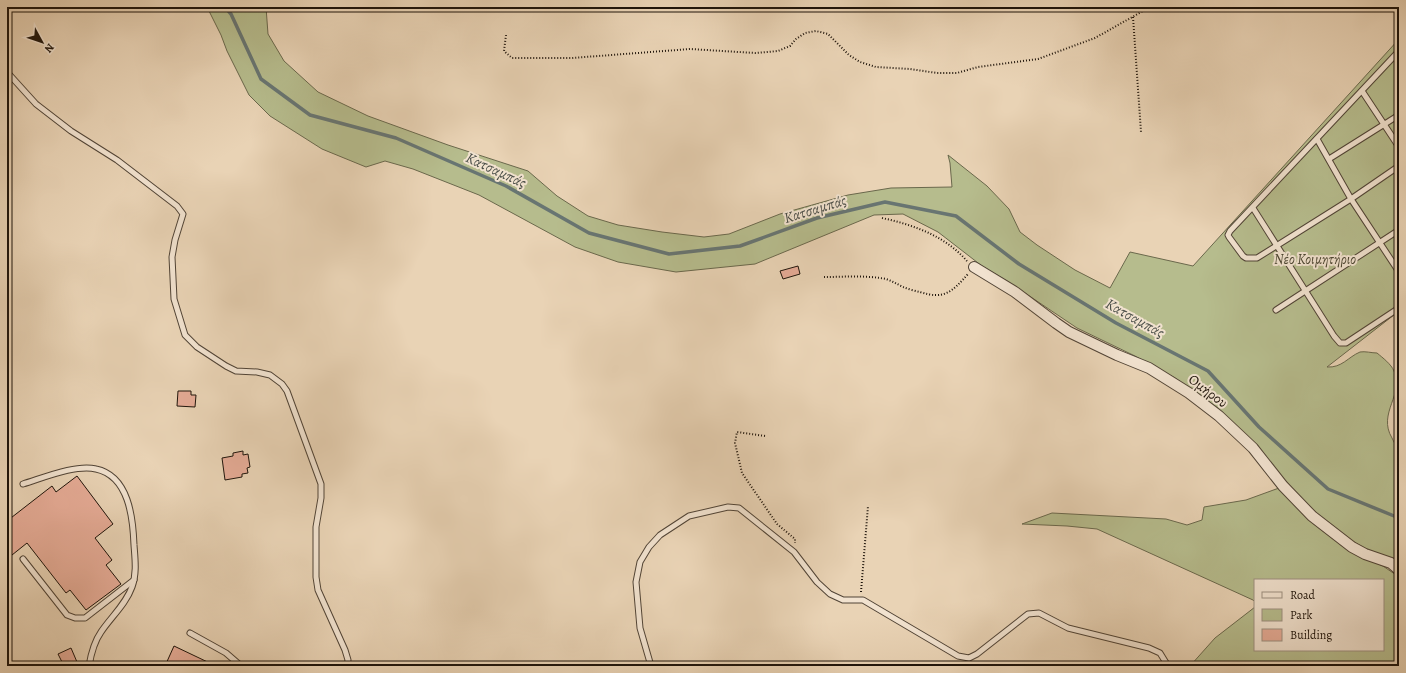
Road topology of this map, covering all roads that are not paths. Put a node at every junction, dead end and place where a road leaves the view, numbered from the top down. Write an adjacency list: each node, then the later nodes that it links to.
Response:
1 (1399, 51): 3 (lane)
2 (7, 72): 27 (lane)
3 (1362, 91): 5 (lane); 6 (lane)
4 (1399, 115): 5 (lane)
5 (1384, 124): 7 (lane); 8 (lane)
6 (1317, 139): 8 (lane); 11 (lane)
7 (1399, 147)
8 (1329, 159): 10 (lane)
9 (1399, 166): 10 (lane)
10 (1350, 199): 13 (lane); 14 (lane)
11 (1253, 208): 14 (lane); 14 (lane)
12 (1399, 230): 13 (lane)
13 (1380, 242): 16 (lane); 17 (lane)
14 (1277, 245): 17 (lane)
15 (974, 267): 22 (street, Ομήρου)
16 (1399, 272)
17 (1305, 290): 18 (lane); 19 (lane)
18 (1399, 308)
19 (1276, 310)
20 (22, 484): 23 (lane)
21 (23, 559): 23 (lane)
22 (1399, 570)
23 (134, 580): 25 (lane)
24 (190, 633): 26 (lane)
25 (89, 666)
26 (241, 666)
27 (347, 666)
28 (651, 666): 29 (lane)
29 (1168, 666)

